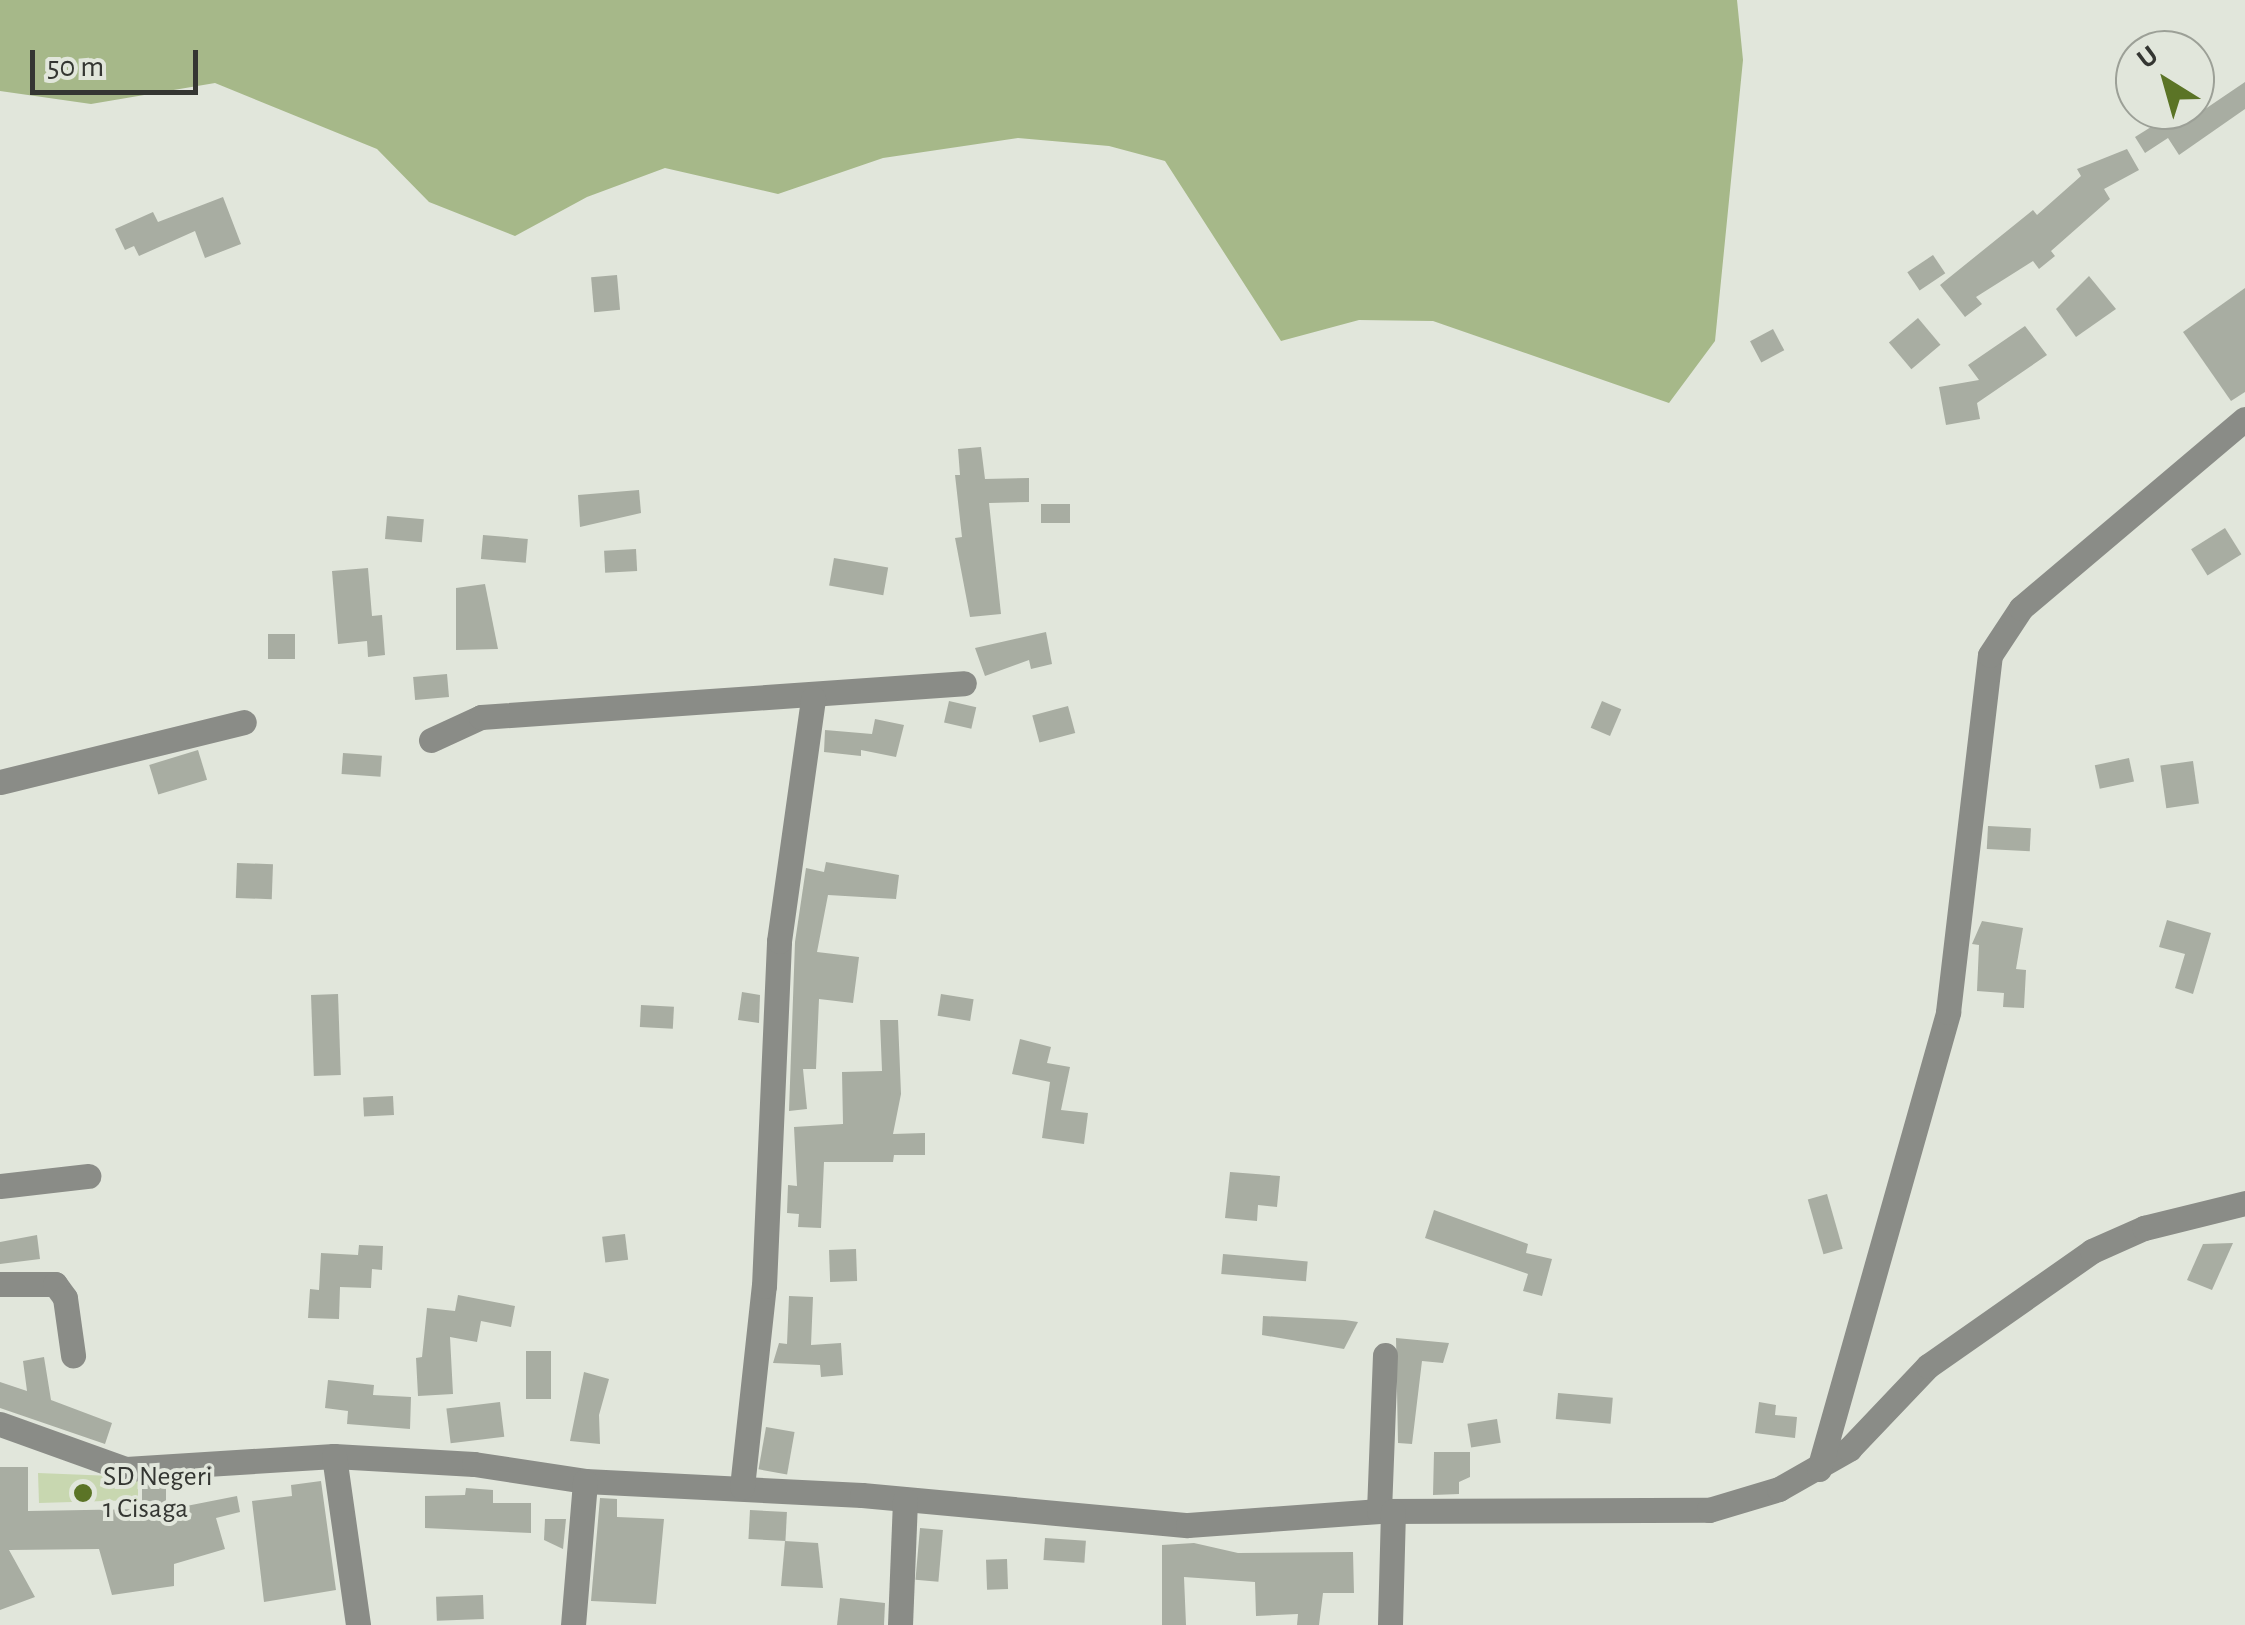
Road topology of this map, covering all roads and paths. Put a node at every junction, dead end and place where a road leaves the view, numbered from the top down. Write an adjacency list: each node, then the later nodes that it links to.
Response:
1 (2245, 419): 15 (street)
2 (964, 683): 3 (street)
3 (812, 698): 5 (street); 17 (street)
4 (244, 722): 6 (street)
5 (431, 740)
6 (0, 782)
7 (88, 1176): 8 (street)
8 (0, 1186)
9 (2245, 1202): 15 (street)
10 (0, 1284): 11 (street)
11 (72, 1355)
12 (1385, 1355): 19 (street)
13 (0, 1424): 14 (street)
14 (334, 1456): 16 (street); 20 (street)
15 (1819, 1469): 19 (street)
16 (585, 1481): 17 (street); 21 (street)
17 (742, 1487): 18 (street)
18 (905, 1500): 19 (street); 22 (street)
19 (1386, 1511): 23 (street)
20 (358, 1625)
21 (572, 1625)
22 (900, 1625)
23 (1390, 1625)

